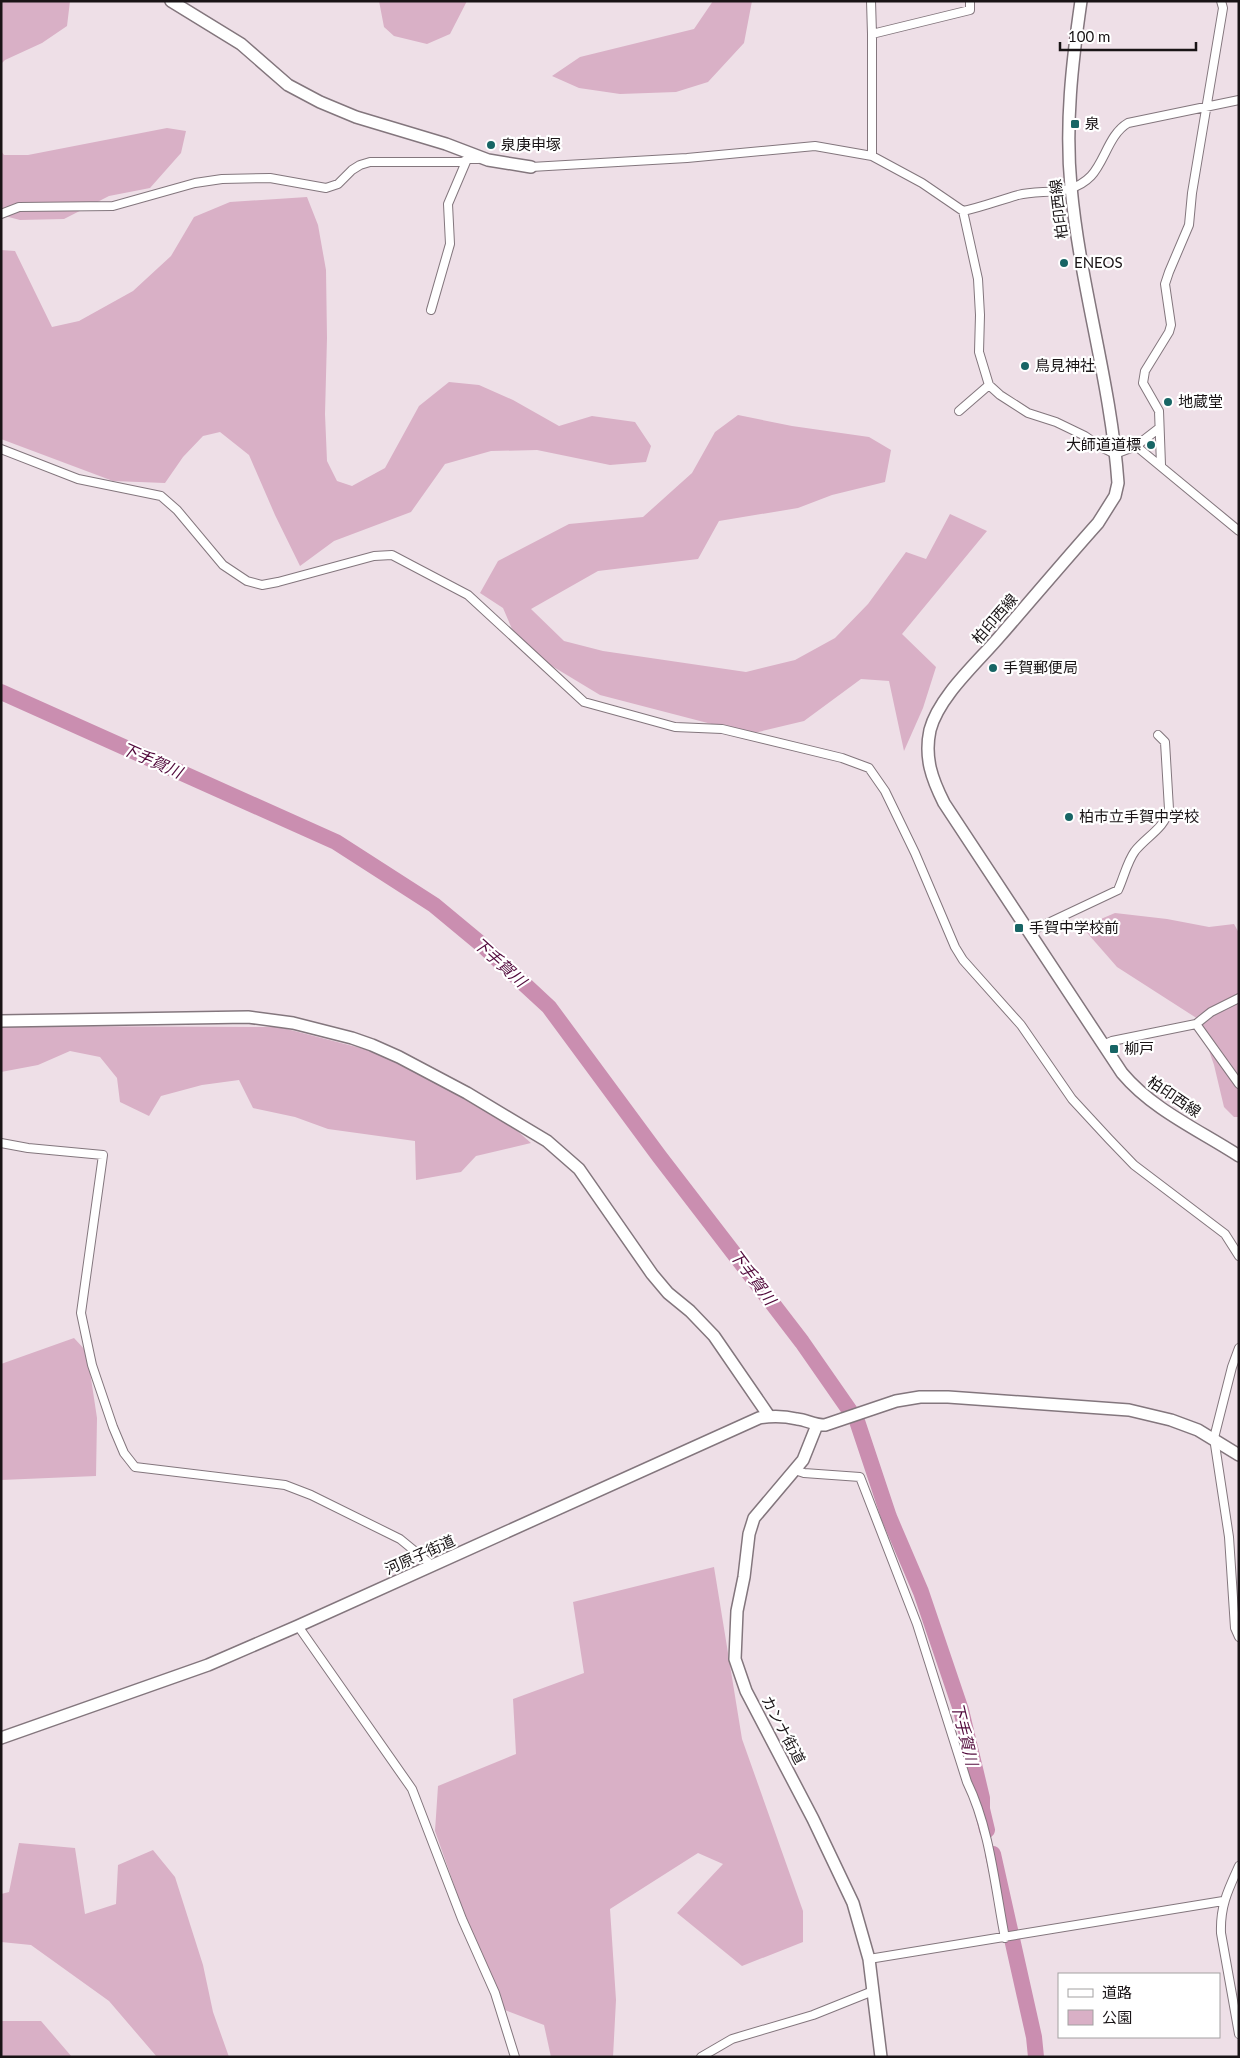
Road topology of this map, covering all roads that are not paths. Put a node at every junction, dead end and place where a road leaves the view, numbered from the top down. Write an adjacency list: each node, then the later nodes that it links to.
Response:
1 (171, 1): 9 (street)
2 (871, 1): 6 (street)
3 (970, 1): 6 (street)
4 (1081, 1): 12 (street, 柏印西線)
5 (1221, 1): 8 (street)
6 (872, 34): 10 (street)
7 (1239, 100): 8 (street)
8 (1207, 107): 12 (street); 18 (street)
9 (469, 156): 11 (street); 14 (street); 15 (street)
10 (872, 156): 11 (street); 13 (street)
11 (531, 167)
12 (1071, 189): 13 (street); 21 (street, 柏印西線)
13 (963, 211): 16 (street)
14 (1, 214)
15 (431, 310)
16 (989, 385): 17 (street); 21 (street)
17 (959, 411)
18 (1158, 429): 19 (street); 22 (street)
19 (1136, 446): 21 (street); 22 (street)
20 (1, 449): 33 (street)
21 (1115, 454): 25 (street, 柏印西線)
22 (1161, 465): 23 (street)
23 (1239, 531)
24 (1158, 736): 25 (street)
25 (1028, 932): 29 (street, 柏印西線)
26 (1239, 998): 28 (street)
27 (1, 1021): 35 (street)
28 (1196, 1024): 29 (street); 30 (street)
29 (1103, 1045): 32 (street, 柏印西線)
30 (1239, 1084)
31 (1, 1143): 40 (street)
32 (1238, 1155)
33 (1239, 1256)
34 (1239, 1348): 37 (street)
35 (769, 1416): 36 (street, 河原子街道); 40 (street, 河原子街道)
36 (817, 1425): 37 (street, 河原子街道); 39 (street, カンナ街道)
37 (1214, 1438): 38 (street, 河原子街道); 42 (street)
38 (1239, 1455)
39 (795, 1470): 46 (street); 47 (street, カンナ街道)
40 (433, 1566): 41 (street, 河原子街道)
41 (298, 1626): 43 (street, 河原子街道); 50 (street)
42 (1239, 1637)
43 (1, 1738)
44 (1239, 1866): 45 (street)
45 (1224, 1901): 46 (street); 49 (street)
46 (1005, 1938): 47 (street)
47 (869, 1959): 48 (street, カンナ街道)
48 (873, 1991): 51 (street); 52 (street, カンナ街道)
49 (1239, 2034)
50 (515, 2057)
51 (701, 2057)
52 (881, 2057)

